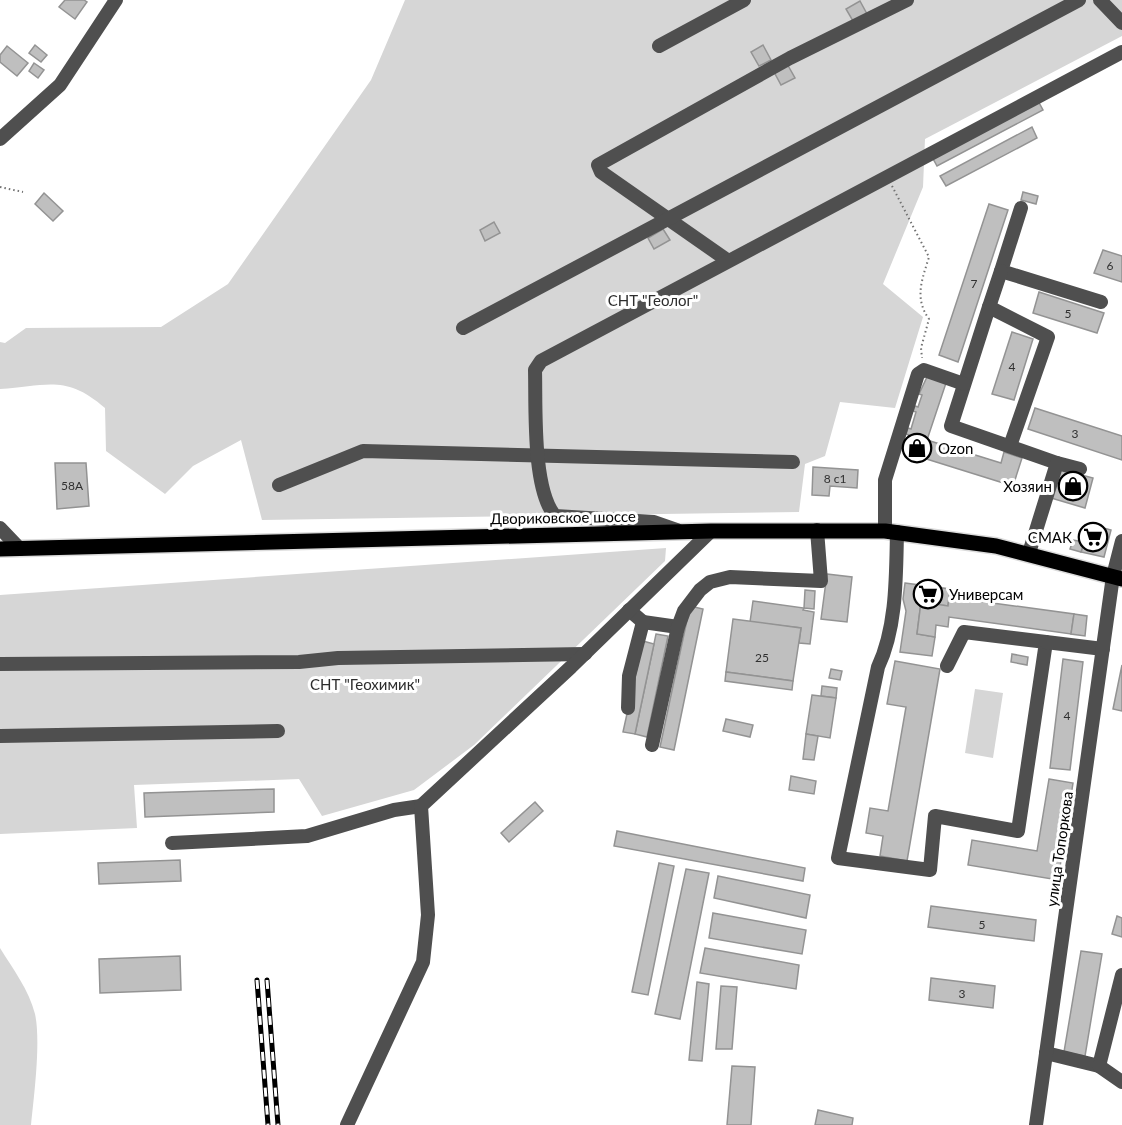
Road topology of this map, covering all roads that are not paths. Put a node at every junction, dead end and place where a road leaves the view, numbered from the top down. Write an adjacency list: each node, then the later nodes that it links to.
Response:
1 (116, 0): 9 (street)
2 (744, 0): 7 (street)
3 (906, 0): 11 (street)
4 (1079, 0): 11 (street)
5 (1100, 0): 6 (street)
6 (1122, 23)
7 (659, 46)
8 (1122, 52): 12 (street)
9 (0, 139)
10 (1021, 208): 13 (street)
11 (669, 220): 12 (street); 16 (street)
12 (727, 260): 19 (street)
13 (1000, 270): 14 (street); 15 (street)
14 (1101, 302)
15 (989, 307): 17 (street); 18 (street)
16 (463, 328)
17 (964, 384): 18 (street); 28 (street)
18 (1010, 446): 21 (street)
19 (538, 457): 20 (street); 23 (street); 26 (street)
20 (793, 462)
21 (1057, 463): 22 (street); 32 (street)
22 (1080, 469)
23 (279, 485)
24 (0, 528): 31 (street)
25 (817, 530): 27 (main road, Двориковское шоссе); 28 (main road, Двориковское шоссе); 36 (street)
26 (682, 531): 27 (main road, Двориковское шоссе); 31 (main road, Двориковское шоссе)
27 (711, 531): 34 (street)
28 (891, 531): 32 (main road, Двориковское шоссе); 37 (street)
29 (1122, 541): 33 (street, улица Топоркова)
30 (0, 549): 31 (main road, Двориковское шоссе)
31 (20, 549)
32 (1029, 553): 33 (main road, Двориковское шоссе)
33 (1117, 577): 38 (street, улица Топоркова)
34 (629, 610): 35 (street); 39 (street)
35 (643, 622): 36 (street); 42 (street)
36 (678, 627): 45 (street)
37 (1046, 642): 38 (street); 41 (street)
38 (1103, 648): 49 (street, улица Топоркова)
39 (585, 654): 40 (street); 46 (street)
40 (0, 664)
41 (947, 666)
42 (628, 708)
43 (278, 731): 44 (street)
44 (0, 736)
45 (652, 745)
46 (421, 806): 47 (street); 52 (street)
47 (172, 843)
48 (1122, 975): 50 (street)
49 (1046, 1053): 50 (street); 53 (street, улица Топоркова)
50 (1099, 1066): 51 (street)
51 (1122, 1082)
52 (347, 1125)
53 (1036, 1125)

